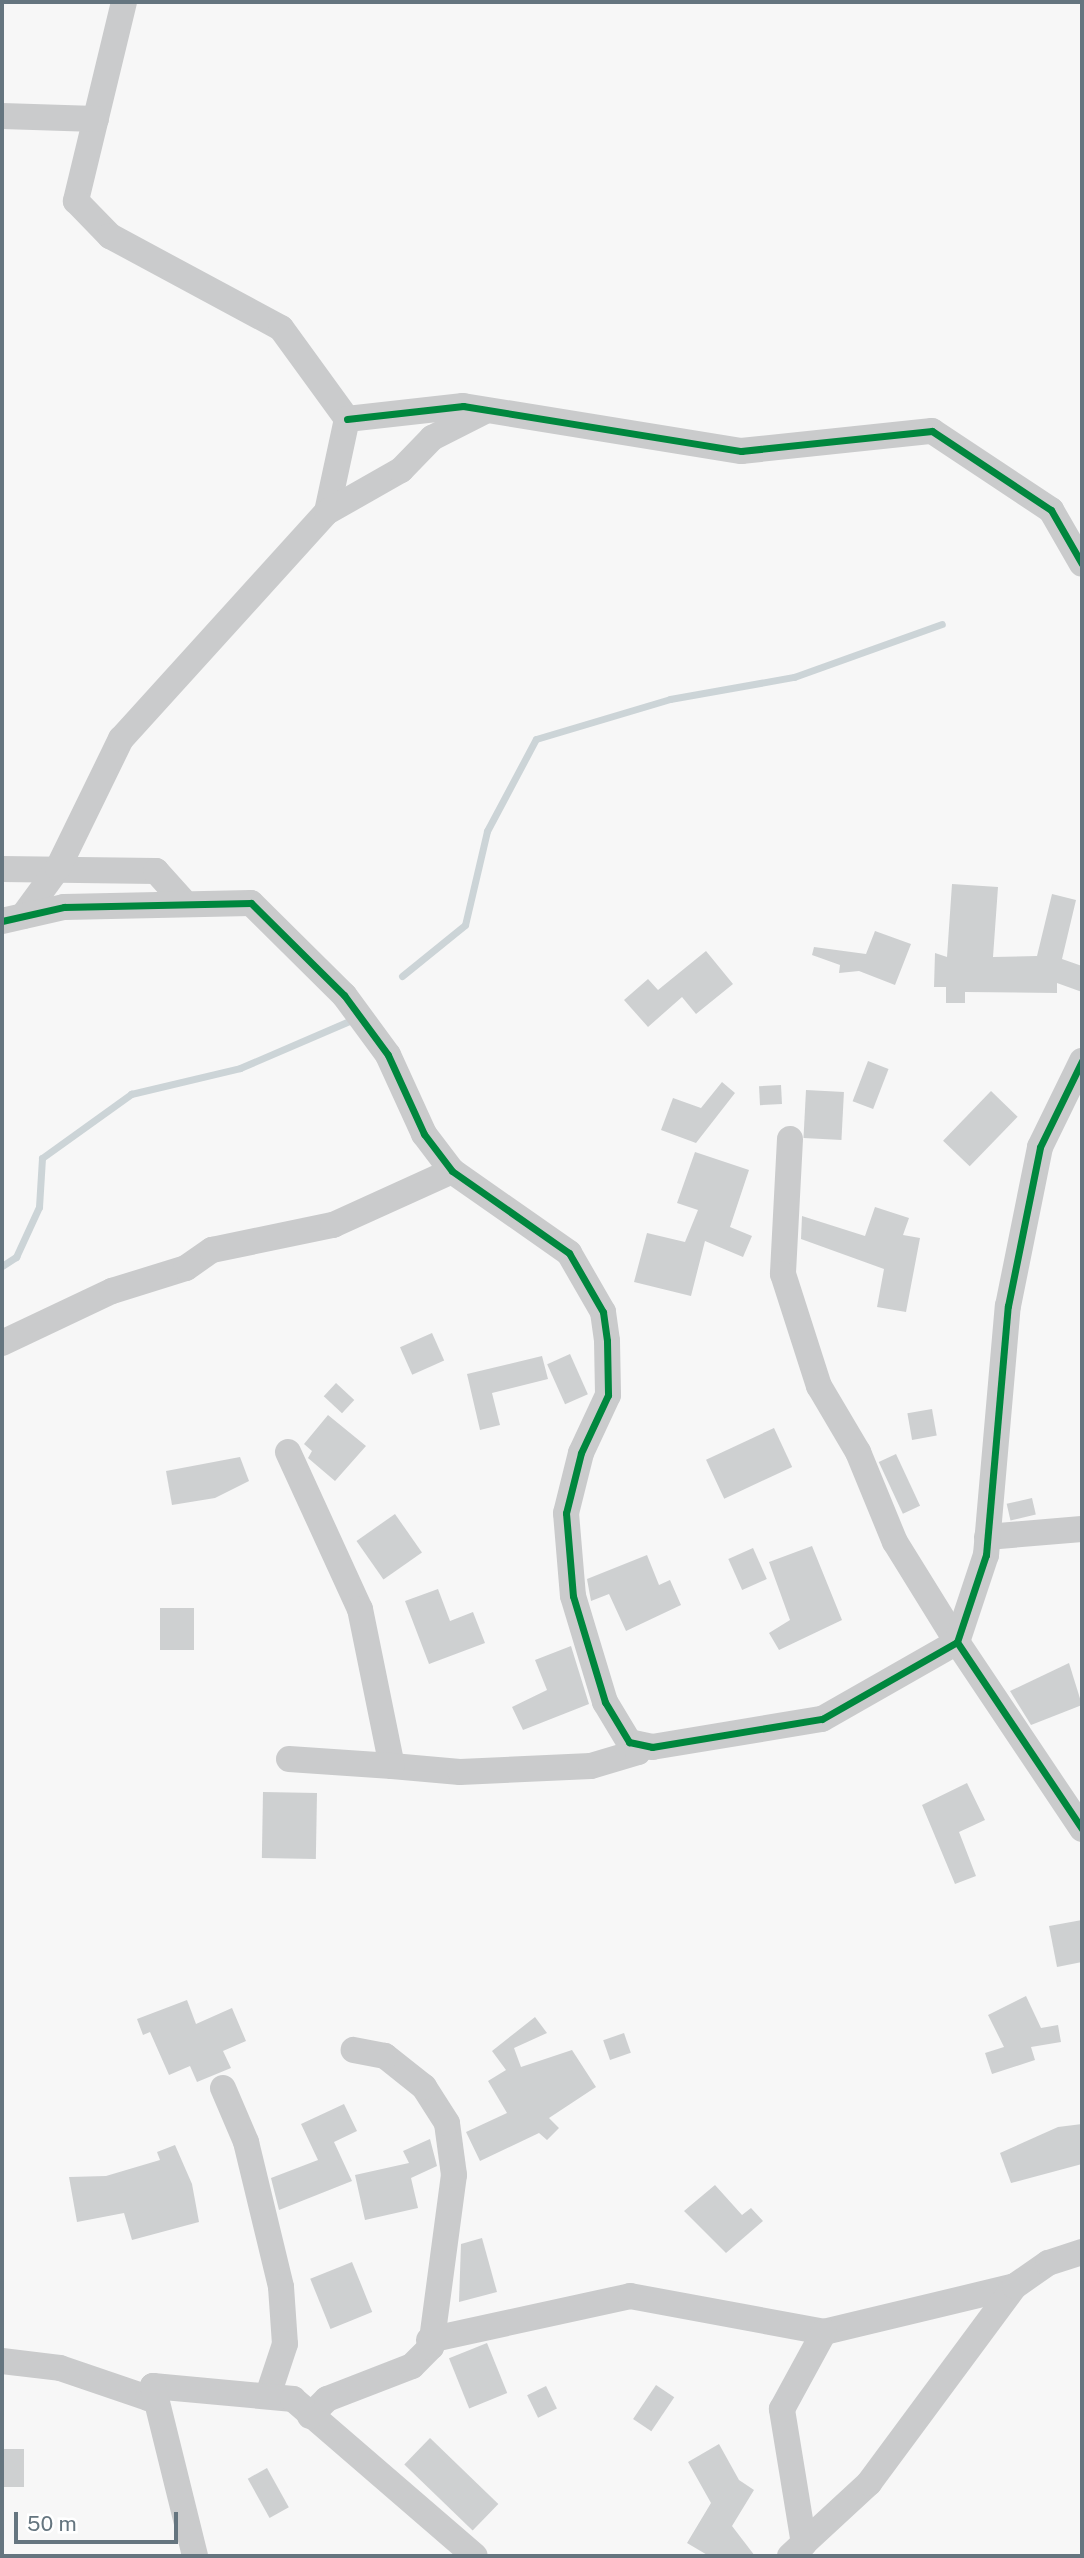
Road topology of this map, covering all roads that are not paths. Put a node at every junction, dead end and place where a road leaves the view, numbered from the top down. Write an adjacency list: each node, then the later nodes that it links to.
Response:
1 (124, 2): 3 (street)
2 (2, 116): 3 (street)
3 (96, 118): 5 (street)
4 (483, 412): 5 (street); 6 (street); 7 (street)
5 (347, 419): 6 (street)
6 (327, 512): 8 (street)
7 (1082, 564)
8 (58, 868): 9 (street); 10 (street); 11 (street)
9 (2, 869)
10 (182, 900): 11 (street); 14 (street)
11 (12, 918)
12 (1082, 1060): 18 (street)
13 (790, 1139): 19 (street)
14 (453, 1171): 15 (street); 20 (street)
15 (2, 1343)
16 (288, 1451): 22 (street)
17 (1082, 1529): 18 (street)
18 (987, 1537): 19 (street)
19 (957, 1642): 20 (street); 23 (street)
20 (637, 1745): 22 (street)
21 (289, 1759): 22 (street)
22 (391, 1766)
23 (1082, 1829)
24 (354, 2050): 29 (street)
25 (223, 2088): 32 (street)
26 (1082, 2252): 27 (street)
27 (1016, 2286): 28 (street); 34 (street)
28 (824, 2332): 29 (street); 34 (street)
29 (429, 2340): 33 (street)
30 (2, 2361): 31 (street)
31 (153, 2386): 32 (street); 35 (street)
32 (270, 2392): 33 (street)
33 (310, 2416): 36 (street)
34 (797, 2550)
35 (195, 2556)
36 (475, 2556)

